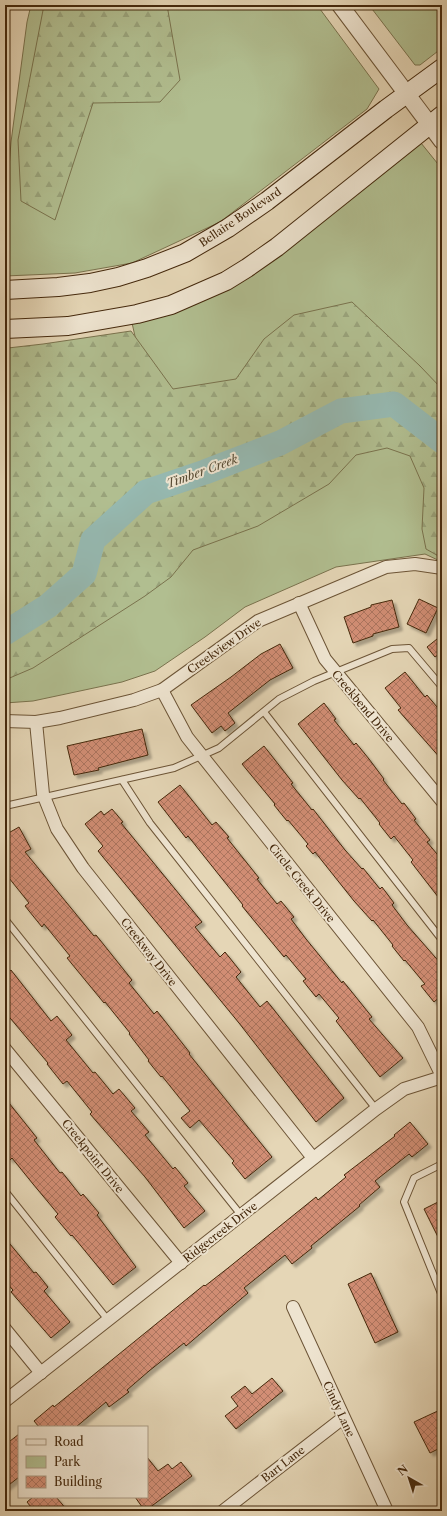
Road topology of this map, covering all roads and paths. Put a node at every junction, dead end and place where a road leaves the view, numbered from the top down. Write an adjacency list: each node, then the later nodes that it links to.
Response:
1 (340, 5): 3 (street)
2 (442, 68): 3 (main road, Bellaire Boulevard)
3 (407, 94): 4 (street); 6 (main road, Bellaire Boulevard)
4 (436, 120): 5 (street); 7 (main road)
5 (442, 141)
6 (5, 290)
7 (5, 328)
8 (442, 568): 9 (street, Creekview Drive)
9 (299, 603): 10 (street, Creekbend Drive); 12 (street, Creekview Drive)
10 (335, 672): 11 (lane); 13 (lane); 19 (street, Creekbend Drive)
11 (442, 687)
12 (162, 690): 15 (street, Creekview Drive); 16 (street, Circle Creek Drive)
13 (264, 712): 16 (lane); 22 (lane)
14 (5, 721): 15 (street, Creekview Drive)
15 (36, 722): 18 (street, Creekway Drive)
16 (201, 756): 17 (lane); 24 (street, Circle Creek Drive)
17 (122, 780): 18 (lane); 25 (lane)
18 (44, 797): 20 (lane); 26 (street, Creekway Drive)
19 (442, 801)
20 (5, 806)
21 (5, 919): 29 (lane)
22 (442, 940)
23 (5, 1049): 30 (street, Creekpoint Drive)
24 (442, 1076): 25 (street, Ridgecreek Drive)
25 (376, 1109): 26 (street, Ridgecreek Drive)
26 (313, 1158): 29 (street, Ridgecreek Drive)
27 (442, 1164): 31 (lane)
28 (5, 1191): 33 (lane)
29 (241, 1215): 30 (street, Ridgecreek Drive)
30 (181, 1262): 33 (street, Ridgecreek Drive)
31 (442, 1296)
32 (293, 1307): 37 (street, Cindy Lane)
33 (108, 1320): 35 (street, Ridgecreek Drive)
34 (5, 1328): 35 (street)
35 (41, 1373): 36 (street, Ridgecreek Drive)
36 (5, 1401)
37 (343, 1418): 38 (street, Bart Lane); 39 (street, Cindy Lane)
38 (223, 1511)
39 (387, 1511)

